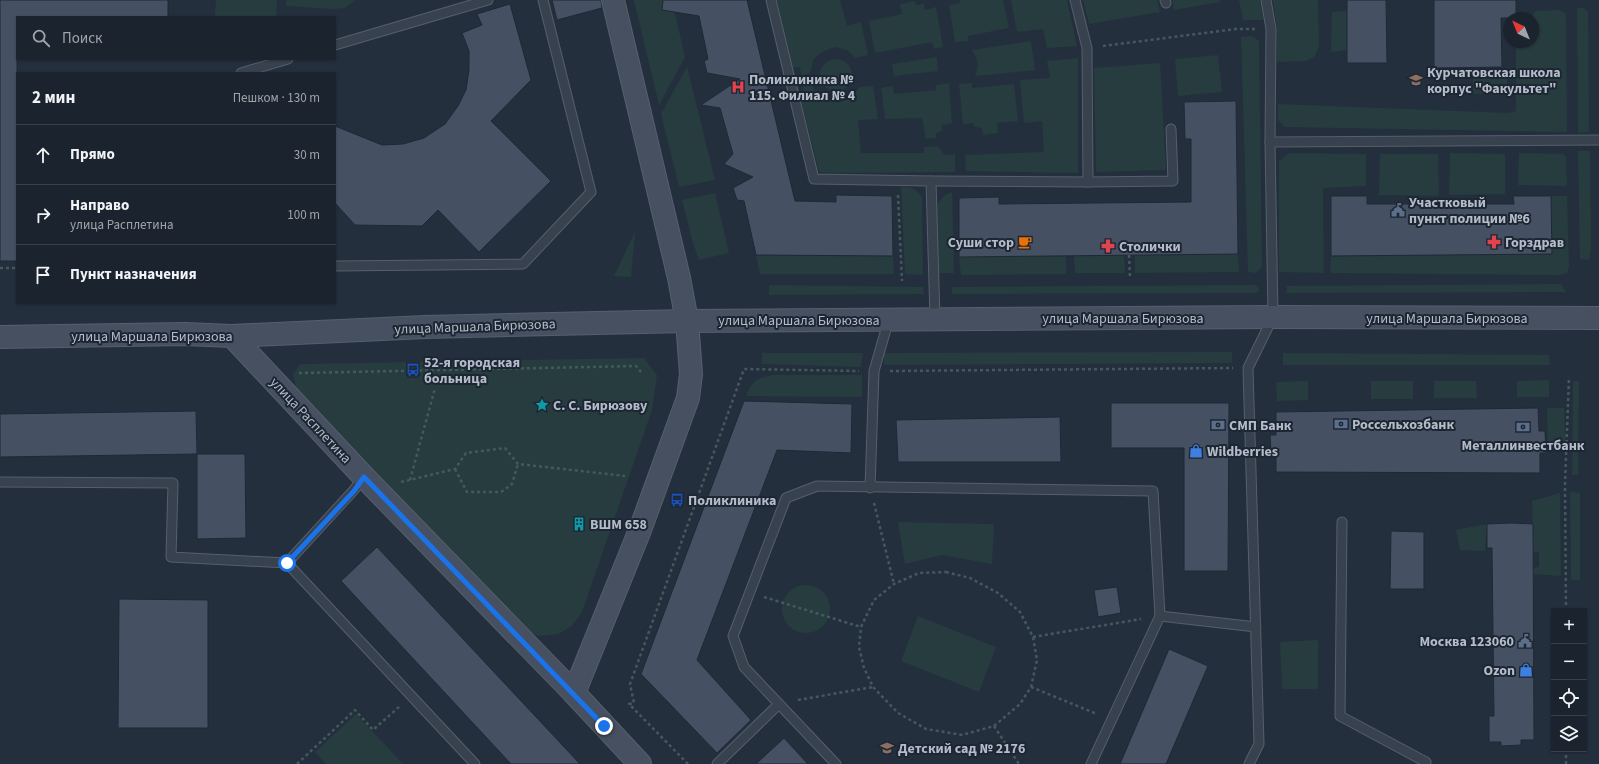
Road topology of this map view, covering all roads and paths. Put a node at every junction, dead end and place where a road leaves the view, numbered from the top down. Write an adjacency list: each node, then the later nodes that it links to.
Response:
1 (488, 0): 8 (lane)
2 (543, 0): 19 (lane)
3 (613, 0): 28 (main road)
4 (771, 0): 15 (lane)
5 (1075, 0): 9 (lane)
6 (1266, 0): 7 (lane)
7 (1271, 29): 9 (path); 14 (lane)
8 (336, 45)
9 (1087, 48): 17 (lane)
10 (285, 60): 11 (lane)
11 (244, 72)
12 (1171, 129): 17 (lane)
13 (1599, 140): 14 (lane)
14 (1270, 142): 24 (lane)
15 (898, 181): 16 (lane); 23 (path)
16 (931, 181): 17 (lane); 27 (lane)
17 (1088, 182)
18 (1129, 255): 22 (path)
19 (336, 266)
20 (0, 268): 21 (path)
21 (16, 268)
22 (1130, 280)
23 (902, 281)
24 (1273, 318): 25 (main road, улица Маршала Бирюзова); 27 (main road, улица Маршала Бирюзова); 31 (lane)
25 (1599, 318)
26 (889, 320): 27 (main road, улица Маршала Бирюзова); 28 (main road, улица Маршала Бирюзова); 32 (lane)
27 (934, 320)
28 (687, 321): 29 (main road, улица Маршала Бирюзова); 56 (main road)
29 (232, 336): 30 (main road, улица Маршала Бирюзова); 40 (main road, улица Расплетина)
30 (0, 337)
31 (1248, 368): 32 (path); 52 (lane)
32 (874, 371): 44 (lane); 65 (path)
33 (641, 372): 34 (path)
34 (298, 373)
35 (1569, 377): 49 (path)
36 (435, 388): 41 (path)
37 (518, 464): 38 (path); 38 (path); 39 (path)
38 (456, 469): 41 (path)
39 (625, 476)
40 (364, 477): 46 (lane); 56 (main road, улица Расплетина)
41 (410, 481): 43 (path)
42 (0, 482): 46 (lane)
43 (398, 483)
44 (870, 488): 47 (path); 48 (lane); 50 (lane)
45 (1342, 522): 71 (lane)
46 (287, 563): 57 (lane)
47 (894, 584): 51 (path); 53 (path)
48 (750, 592): 51 (path); 58 (lane)
49 (1566, 608)
50 (1160, 616): 52 (lane); 53 (path); 59 (lane)
51 (861, 627): 54 (path)
52 (1256, 627): 70 (lane)
53 (1033, 637): 55 (path)
54 (873, 687): 58 (path); 60 (path)
55 (1031, 687): 59 (path); 60 (path)
56 (574, 693): 64 (main road, улица Расплетина)
57 (411, 696): 62 (path); 63 (lane)
58 (779, 704): 66 (lane); 67 (lane)
59 (1112, 720): 69 (lane)
60 (994, 726): 68 (path)
61 (1566, 752): 72 (path)
62 (297, 764)
63 (475, 764)
64 (640, 764)
65 (688, 764)
66 (717, 764)
67 (836, 764)
68 (1019, 764)
69 (1092, 764)
70 (1249, 764)
71 (1426, 764)
72 (1566, 764)

